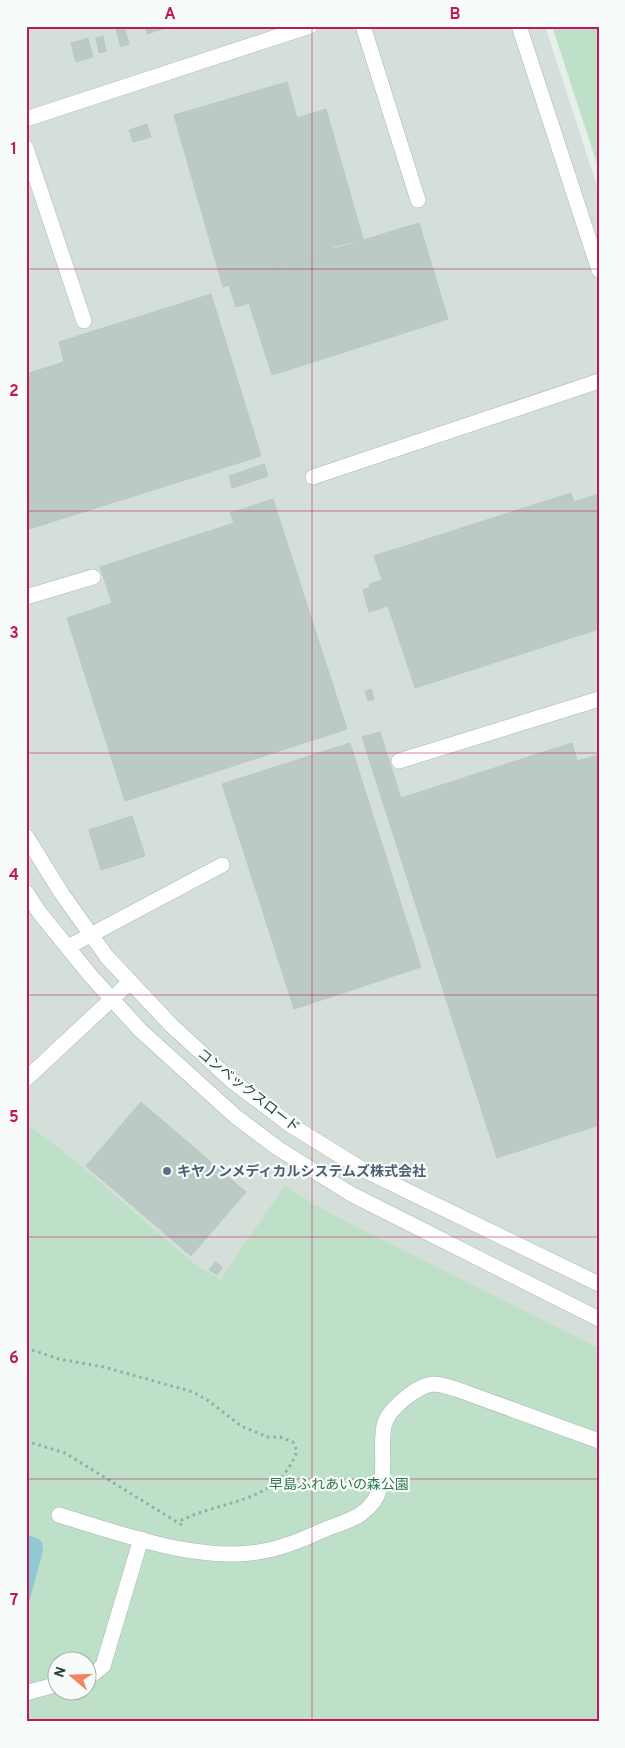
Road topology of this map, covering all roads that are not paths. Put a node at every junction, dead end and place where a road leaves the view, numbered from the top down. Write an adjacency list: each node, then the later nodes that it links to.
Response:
1 (310, 26): 4 (street)
2 (363, 26): 6 (street)
3 (519, 26): 7 (street)
4 (26, 119)
5 (26, 148): 8 (street)
6 (418, 200)
7 (599, 270)
8 (84, 322)
9 (599, 381): 10 (street)
10 (313, 477)
11 (93, 577): 12 (street)
12 (26, 598)
13 (599, 699): 14 (street)
14 (399, 760)
15 (26, 836): 18 (street, コンベックスロード)
16 (222, 865): 18 (street)
17 (26, 892): 19 (street, コンベックスロード)
18 (91, 934): 19 (street); 20 (street, コンベックスロード)
19 (68, 947): 21 (street, コンベックスロード)
20 (130, 982): 21 (street); 23 (street, コンベックスロード)
21 (112, 999): 22 (street); 24 (street, コンベックスロード)
22 (26, 1079)
23 (599, 1284)
24 (599, 1319)
25 (599, 1441): 27 (street)
26 (59, 1516): 27 (street)
27 (141, 1539): 28 (street)
28 (98, 1670)
29 (48, 1687): 30 (street)
30 (26, 1693)

